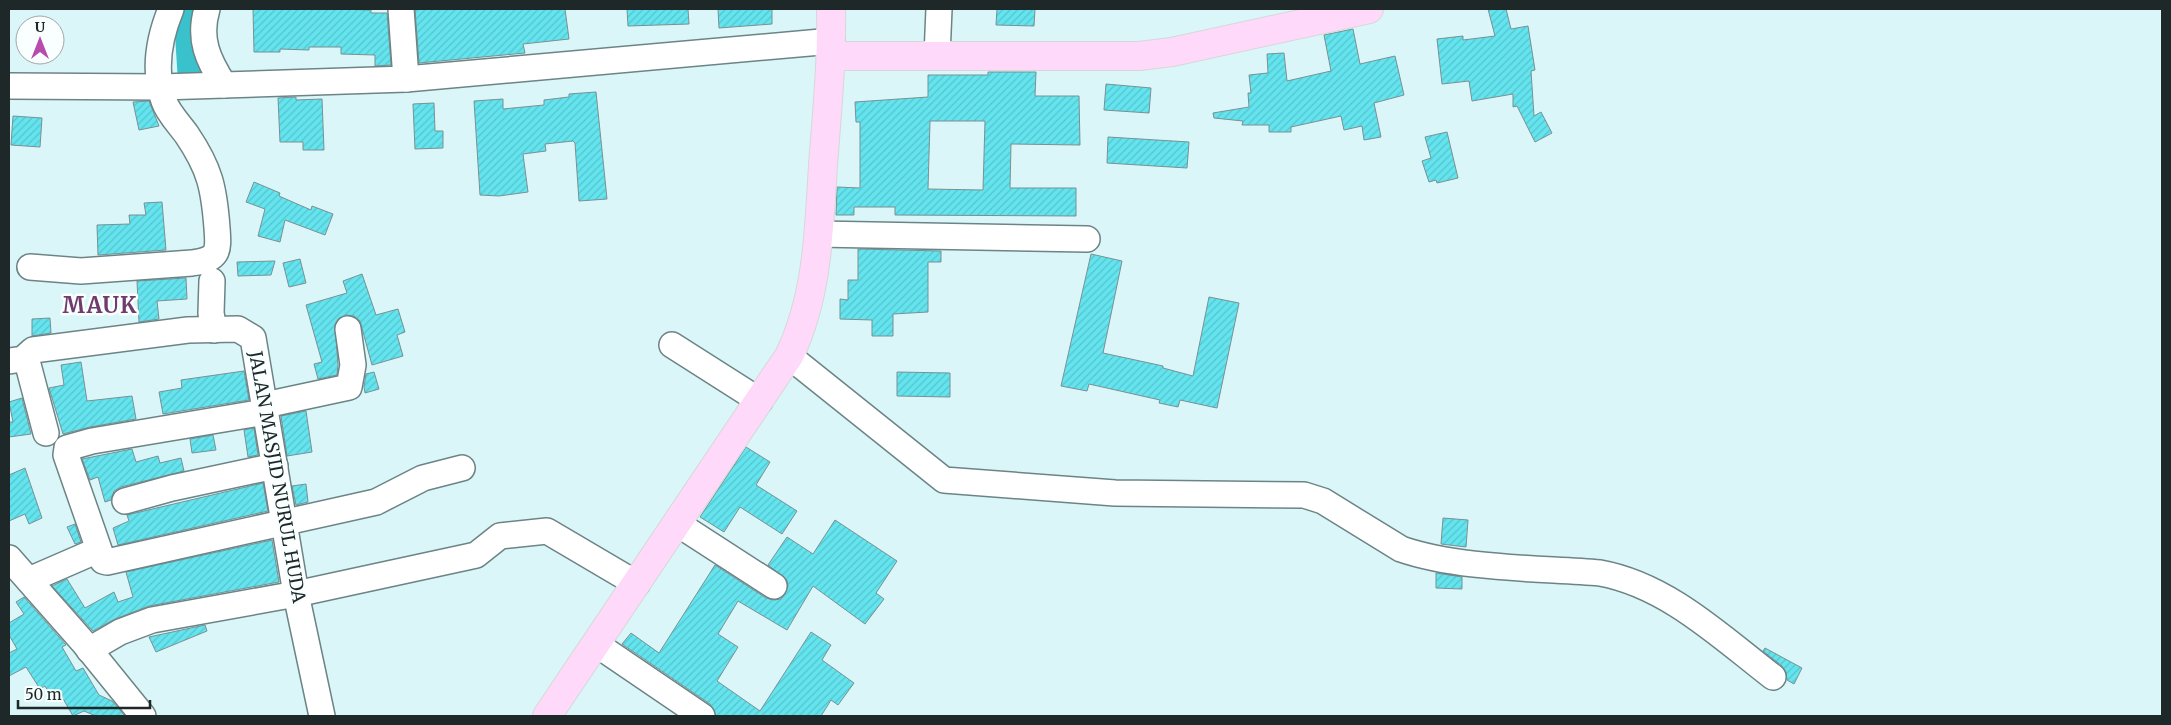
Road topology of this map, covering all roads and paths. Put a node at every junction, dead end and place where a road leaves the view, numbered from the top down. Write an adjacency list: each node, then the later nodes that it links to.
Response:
1 (171, 9): 12 (street)
2 (206, 9): 10 (street)
3 (401, 9): 9 (street)
4 (831, 9): 7 (main road)
5 (939, 9): 8 (street)
6 (1354, 10): 8 (main road)
7 (831, 48): 8 (main road); 9 (street); 13 (main road)
8 (937, 56)
9 (406, 79): 10 (street)
10 (220, 85): 12 (street)
11 (9, 86): 12 (street)
12 (167, 87): 15 (street)
13 (818, 234): 14 (street); 20 (main road)
14 (1087, 239)
15 (30, 267)
16 (212, 282): 18 (street)
17 (348, 329): 23 (street)
18 (214, 330): 21 (street, JALAN MASJID NURUL HUDA); 23 (street, JALAN MASJID NURUL HUDA)
19 (672, 345): 22 (street)
20 (790, 356): 22 (main road); 38 (street)
21 (17, 359): 24 (street)
22 (760, 401): 29 (main road)
23 (265, 409): 25 (street, JALAN MASJID NURUL HUDA); 30 (street)
24 (46, 433)
25 (275, 466): 27 (street); 28 (street, JALAN MASJID NURUL HUDA)
26 (462, 468): 28 (street)
27 (125, 501)
28 (285, 524): 30 (street); 35 (street, JALAN MASJID NURUL HUDA)
29 (678, 524): 33 (main road); 34 (street)
30 (98, 550): 32 (street)
31 (9, 558): 32 (street)
32 (29, 580): 37 (street)
33 (636, 584): 35 (street); 36 (main road)
34 (774, 586)
35 (296, 594): 37 (street); 40 (street, JALAN MASJID NURUL HUDA)
36 (596, 644): 41 (main road); 42 (street)
37 (89, 650): 39 (street)
38 (1773, 677)
39 (143, 716)
40 (322, 716)
41 (547, 716)
42 (702, 716)

